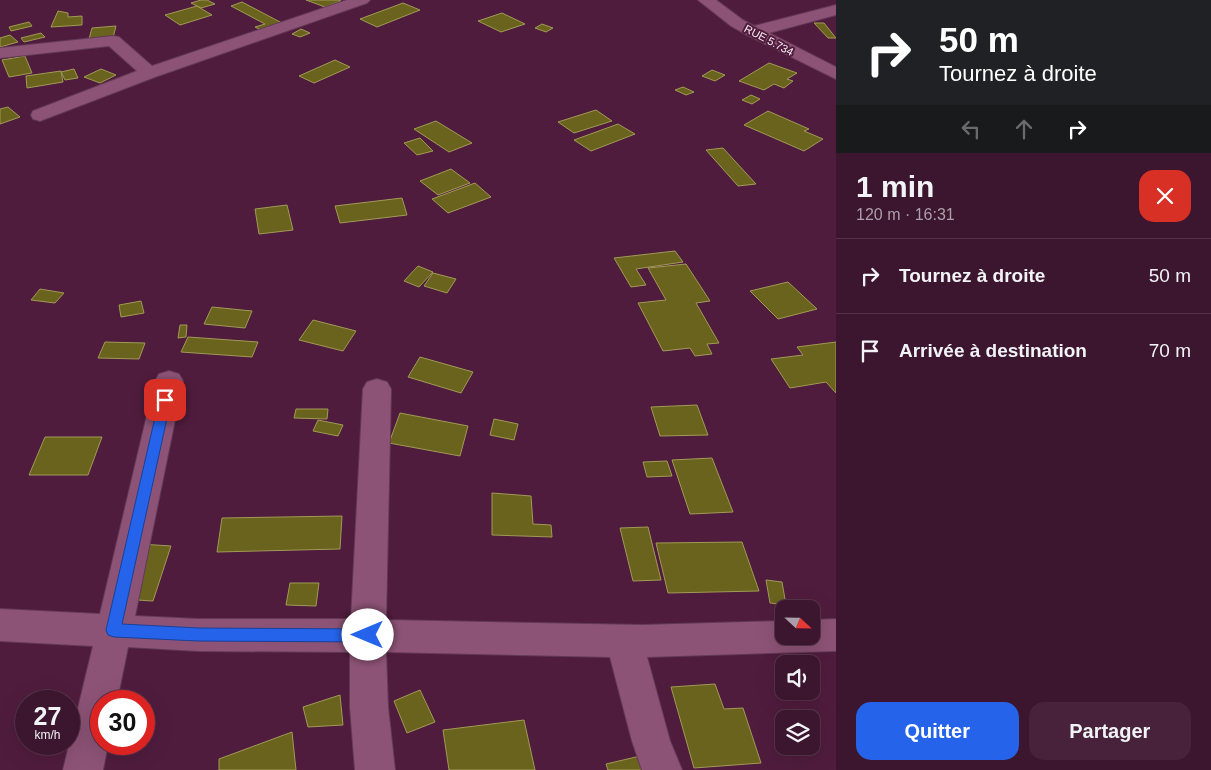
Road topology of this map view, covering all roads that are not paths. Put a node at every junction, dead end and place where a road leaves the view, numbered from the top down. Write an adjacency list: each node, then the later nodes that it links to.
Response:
1 (362, 0): 6 (street)
2 (706, 0): 4 (street, RUE 5.734)
3 (836, 10): 4 (street)
4 (750, 30): 7 (street, RUE 5.734)
5 (0, 53): 6 (street)
6 (149, 73): 8 (street)
7 (836, 74)
8 (40, 115)
9 (170, 381): 12 (street)
10 (378, 389): 13 (street)
11 (0, 625): 12 (street)
12 (114, 630): 13 (street); 18 (street)
13 (368, 635): 17 (street); 19 (street)
14 (820, 636): 15 (street)
15 (836, 636)
16 (775, 637): 17 (street)
17 (624, 640): 20 (street)
18 (83, 770)
19 (375, 770)
20 (662, 770)

